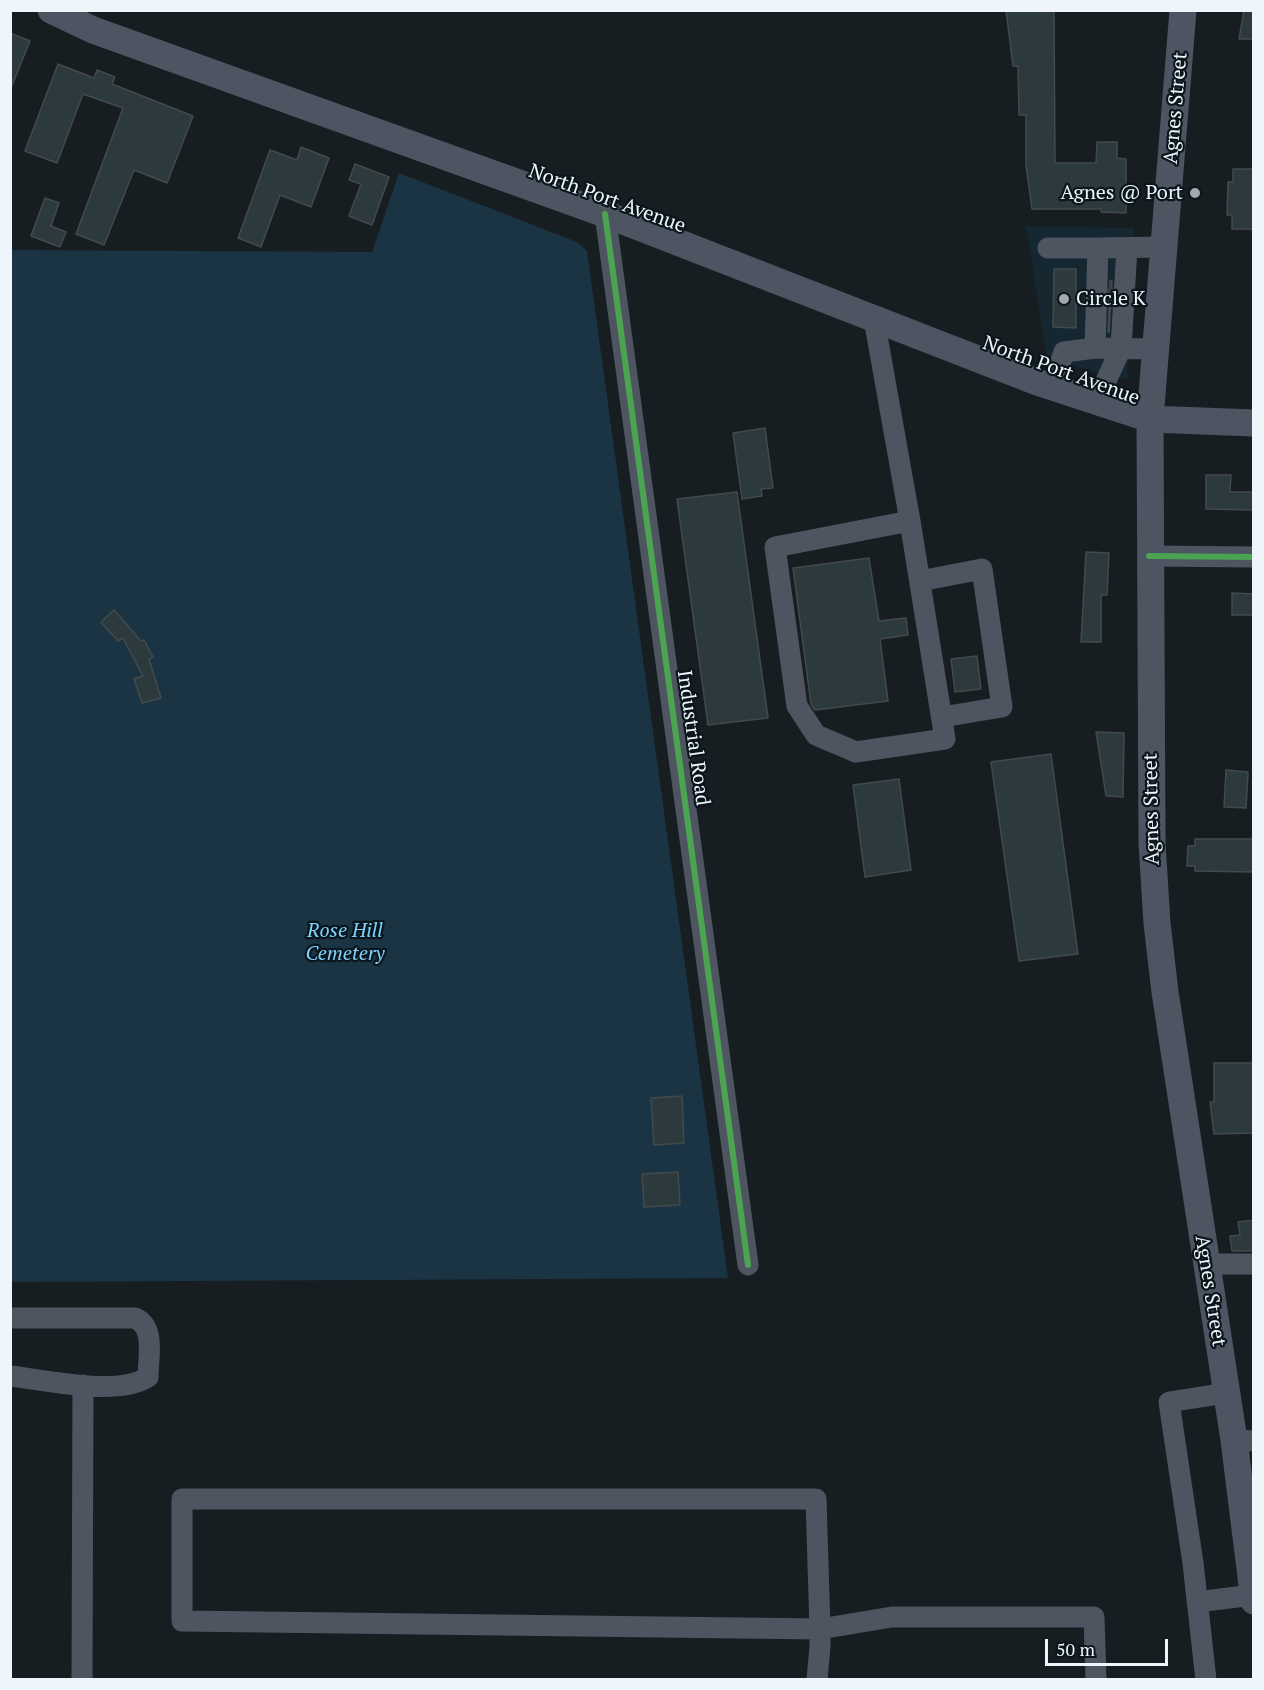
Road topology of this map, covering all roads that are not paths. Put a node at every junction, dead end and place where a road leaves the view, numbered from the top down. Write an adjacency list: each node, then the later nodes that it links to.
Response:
1 (51, 10): 3 (main road, North Port Avenue)
2 (1183, 10): 8 (main road, Agnes Street)
3 (95, 20): 4 (main road, North Port Avenue)
4 (605, 214): 11 (main road, North Port Avenue); 26 (street, Industrial Road)
5 (1048, 248): 6 (street)
6 (1098, 248): 7 (street); 10 (street)
7 (1127, 248): 8 (street); 10 (street)
8 (1164, 248): 9 (main road, Agnes Street)
9 (1160, 299): 10 (street); 14 (main road, Agnes Street)
10 (1111, 306): 12 (street); 13 (street)
11 (874, 319): 15 (main road, North Port Avenue); 19 (street)
12 (1095, 348): 13 (street); 15 (street)
13 (1120, 348): 14 (street); 16 (street)
14 (1156, 349): 17 (main road, Agnes Street)
15 (1052, 387): 16 (main road, North Port Avenue)
16 (1096, 403): 17 (main road, North Port Avenue)
17 (1150, 419): 18 (main road, North Port Avenue); 20 (main road, Agnes Street)
18 (1254, 423)
19 (910, 521): 22 (street); 23 (street)
20 (1149, 556): 21 (street); 24 (main road, Agnes Street)
21 (1254, 557)
22 (920, 580): 23 (street); 23 (street)
23 (942, 717)
24 (1206, 1264): 25 (street); 30 (main road, Agnes Street)
25 (1254, 1264)
26 (748, 1265)
27 (10, 1318): 29 (street)
28 (10, 1376): 29 (street)
29 (83, 1385): 36 (street)
30 (1226, 1393): 31 (main road, Agnes Street); 34 (street)
31 (1244, 1441): 32 (main road, Agnes Street)
32 (1253, 1595): 33 (main road, Agnes Street); 34 (street)
33 (1254, 1601)
34 (1197, 1602): 39 (street)
35 (820, 1629): 35 (street); 37 (street); 38 (street)
36 (82, 1679)
37 (816, 1680)
38 (1096, 1680)
39 (1206, 1680)

